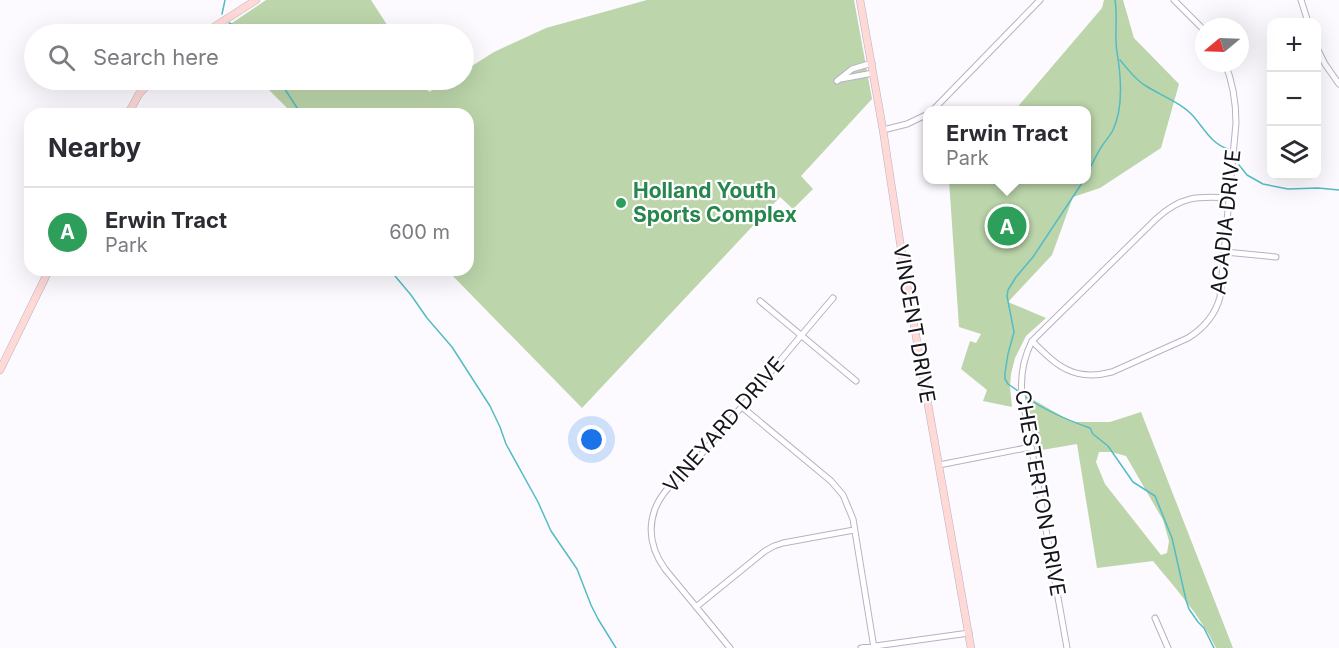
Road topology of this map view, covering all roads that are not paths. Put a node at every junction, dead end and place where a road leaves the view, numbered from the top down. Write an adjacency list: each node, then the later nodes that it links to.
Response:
1 (256, 0): 8 (street)
2 (860, 0): 10 (street, VINCENT DRIVE)
3 (1040, 0): 15 (street)
4 (1174, 0): 7 (street)
5 (1300, 0): 6 (street)
6 (1307, 18)
7 (1195, 21)
8 (219, 24)
9 (1321, 54): 13 (street)
10 (872, 63): 12 (street, VINCENT DRIVE); 12 (street)
11 (1228, 72): 19 (street, ACADIA DRIVE)
12 (873, 73): 18 (street, VINCENT DRIVE)
13 (1339, 84)
14 (143, 90): 16 (street)
15 (938, 106)
16 (131, 108)
17 (923, 116): 18 (street)
18 (883, 130): 31 (street, VINCENT DRIVE)
19 (1229, 198): 20 (street, ACADIA DRIVE); 26 (street, CHESTERTON DRIVE)
20 (1225, 252): 21 (street); 26 (street, ACADIA DRIVE)
21 (1276, 257)
22 (46, 276): 27 (street)
23 (833, 298): 25 (street, VINEYARD DRIVE)
24 (760, 301): 25 (street)
25 (802, 335): 28 (street); 29 (street, VINEYARD DRIVE)
26 (1032, 342): 30 (street, CHESTERTON DRIVE)
27 (0, 370)
28 (856, 381)
29 (742, 407): 32 (street); 33 (street, VINEYARD DRIVE)
30 (1031, 447): 31 (street); 40 (street, CHESTERTON DRIVE)
31 (939, 465): 35 (street, VINCENT DRIVE)
32 (854, 530): 33 (street); 36 (street)
33 (696, 607): 37 (street, VINEYARD DRIVE)
34 (1155, 618): 41 (street)
35 (969, 633): 36 (street); 39 (street, VINCENT DRIVE)
36 (874, 647): 38 (street)
37 (730, 648)
38 (861, 648)
39 (971, 648)
40 (1066, 648)
41 (1168, 648)

